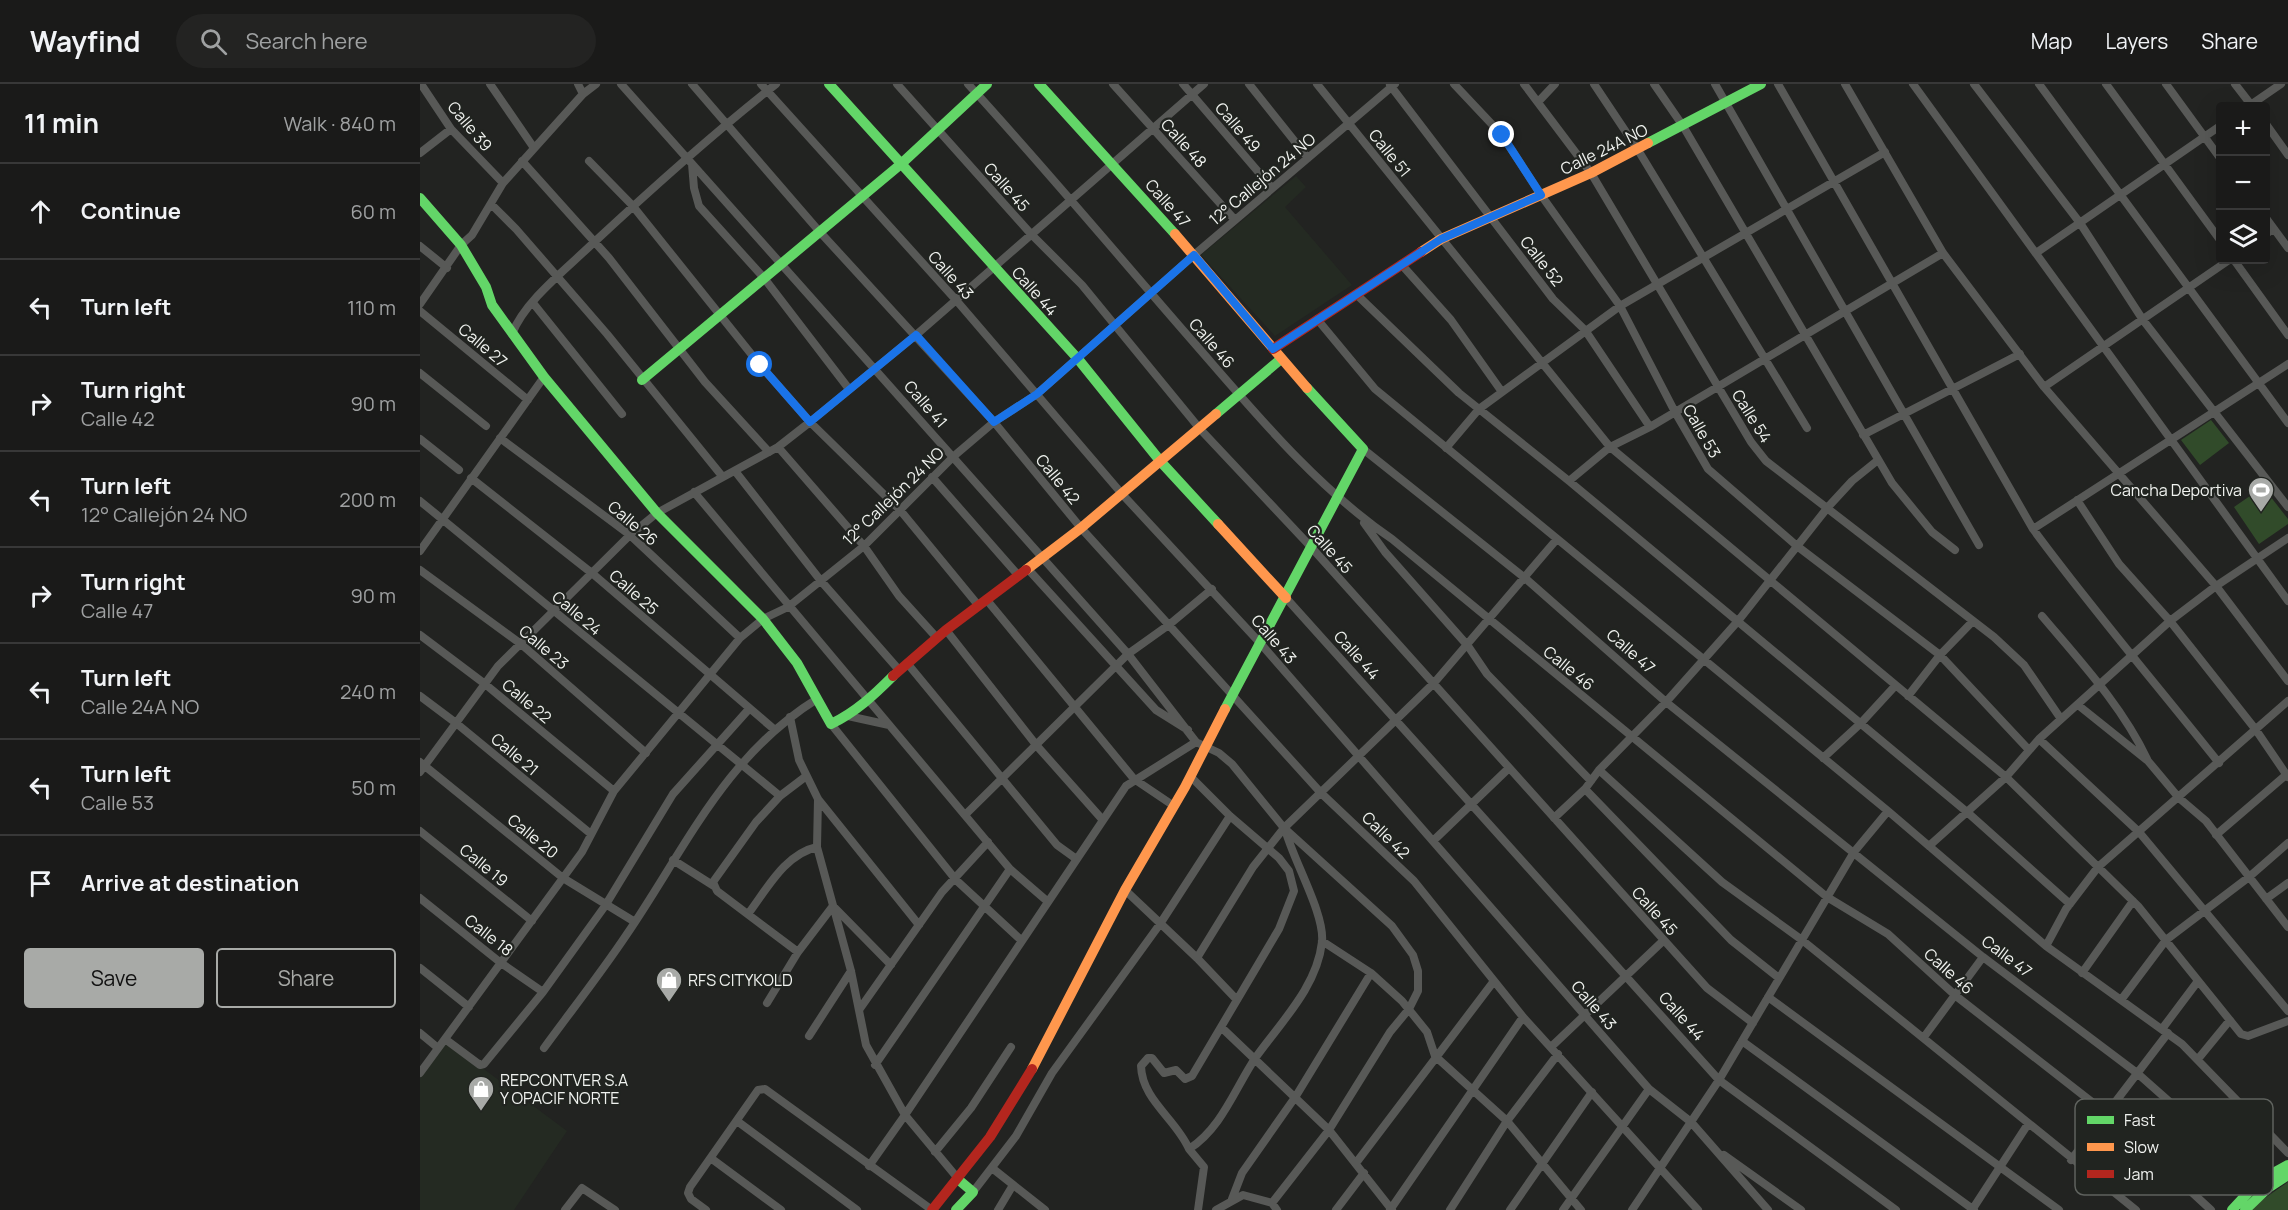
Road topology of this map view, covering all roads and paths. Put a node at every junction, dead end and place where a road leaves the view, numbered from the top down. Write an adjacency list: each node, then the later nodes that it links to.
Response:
1 (421, 84): 48 (street, Calle 39)
2 (490, 84): 53 (street)
3 (578, 84): 38 (street)
4 (596, 84): 38 (street)
5 (621, 84): 62 (street, Calle 41)
6 (692, 84): 45 (street, Calle 42)
7 (761, 84): 36 (street, Calle 43)
8 (776, 84): 36 (street)
9 (829, 84): 64 (street, Calle 44)
10 (897, 84): 49 (street, Calle 45)
11 (968, 84): 37 (street, Calle 46)
12 (987, 84): 37 (street)
13 (1039, 84): 63 (street, Calle 47)
14 (1113, 84): 47 (street, Calle 48)
15 (1183, 84): 39 (street, Calle 49)
16 (1204, 84): 39 (street)
17 (1249, 84): 59 (street)
18 (1317, 84): 44 (street, Calle 51)
19 (1454, 84): 70 (street, Calle 53)
20 (1524, 84): 40 (street, Calle 54)
21 (1555, 84): 40 (street)
22 (1594, 84): 54 (street)
23 (1654, 84): 46 (street)
24 (1715, 84): 43 (street)
25 (1761, 84): 43 (street, Calle 24A NO)
26 (1778, 84): 67 (street)
27 (1845, 84): 55 (street)
28 (1913, 84): 94 (street)
29 (1974, 84): 80 (street)
30 (2039, 84): 71 (street)
31 (2106, 84): 65 (street)
32 (2166, 84): 52 (street)
33 (2235, 84): 41 (street)
34 (2281, 84): 42 (street)
35 (1392, 85): 44 (street, 12° Callejón 24 NO); 78 (street, Calle 52)
36 (767, 91): 45 (street); 72 (street, Calle 43)
37 (977, 93): 49 (street); 74 (street, Calle 46)
38 (583, 94): 53 (street)
39 (1192, 94): 47 (street); 69 (street, Calle 49)
40 (1539, 101): 66 (street, Calle 54)
41 (2248, 102)
42 (2256, 102)
43 (1726, 103): 46 (street, Calle 24A NO); 77 (street)
44 (1349, 123): 59 (street, 12° Callejón 24 NO); 88 (street, Calle 51)
45 (728, 124): 62 (street); 83 (street, Calle 42)
46 (1683, 126): 54 (street, Calle 24A NO); 85 (street)
47 (1152, 128): 63 (street); 79 (street, Calle 48)
48 (451, 129): 56 (street); 68 (street, Calle 39)
49 (938, 129): 64 (street); 86 (street, Calle 45)
50 (2216, 129): 52 (street)
51 (2270, 131): 57 (street)
52 (2205, 137): 58 (street); 65 (street)
53 (534, 148): 61 (street)
54 (1638, 150): 66 (street, Calle 24A NO); 96 (street)
55 (1885, 152): 67 (street); 93 (street)
56 (420, 153)
57 (2288, 155)
58 (2219, 156)
59 (1308, 158): 69 (street, 12° Callejón 24 NO)
60 (588, 160): 76 (street)
61 (522, 161): 68 (street); 89 (street)
62 (690, 161): 76 (street); 97 (street, Calle 41); 104 (street)
63 (1111, 163): 74 (street); 95 (street, Calle 47)
64 (901, 164): 72 (street); 101 (street, Calle 44)
65 (2167, 164): 71 (street); 87 (street)
66 (1591, 173): 70 (street, Calle 24A NO); 106 (street, Calle 54)
67 (1834, 182): 77 (street); 105 (street)
68 (502, 183): 75 (street)
69 (1272, 188): 79 (street, 12° Callejón 24 NO)
70 (1541, 195): 78 (street, Calle 24A NO); 113 (street, Calle 53)
71 (2120, 195): 80 (street); 107 (street)
72 (861, 196): 83 (street); 110 (street, Calle 43)
73 (420, 198): 90 (street)
74 (1070, 200): 86 (street); 108 (street, Calle 46)
75 (490, 204): 90 (street); 103 (street)
76 (632, 206): 89 (street); 116 (street)
77 (1787, 209): 85 (street); 114 (street)
78 (1491, 217): 88 (street, Calle 24A NO); 120 (street, Calle 52)
79 (1235, 220): 95 (street, 12° Callejón 24 NO)
80 (2080, 223): 94 (street); 118 (street)
81 (2270, 224): 82 (street)
82 (2274, 229): 84 (street); 92 (street)
83 (819, 231): 97 (street); 123 (street, Calle 42)
84 (2270, 231)
85 (1746, 233): 96 (street); 122 (street)
86 (1031, 234): 101 (street); 119 (street, Calle 45)
87 (2216, 234)
88 (1441, 239): 98 (street, Calle 24A NO); 132 (street, Calle 51)
89 (595, 242): 103 (street); 126 (street)
90 (461, 245): 102 (street); 121 (street)
91 (420, 246): 102 (street)
92 (2288, 248)
93 (1943, 253): 105 (street); 128 (street)
94 (2036, 253): 125 (street)
95 (1194, 255): 108 (street, 12° Callejón 24 NO); 127 (street, Calle 47)
96 (1704, 258): 106 (street); 129 (street)
97 (781, 263): 104 (street); 134 (street, Calle 41)
98 (1401, 264): 109 (street, Calle 24A NO); 143 (street)
99 (2223, 264): 107 (street)
100 (2237, 264): 124 (street)
101 (993, 267): 110 (street); 131 (street, Calle 44)
102 (447, 268): 112 (street)
103 (556, 277): 111 (street); 137 (street)
104 (764, 278): 116 (street); 141 (street)
105 (1892, 283): 114 (street); 142 (street)
106 (1657, 285): 113 (street); 139 (street, Calle 54)
107 (2188, 288): 118 (street); 138 (street)
108 (1151, 293): 119 (street, 12° Callejón 24 NO); 145 (street, Calle 46)
109 (1356, 294): 117 (street, Calle 24A NO); 147 (street)
110 (956, 300): 123 (street); 144 (street, Calle 43)
111 (533, 303): 121 (street); 151 (street)
112 (420, 304)
113 (1620, 306): 120 (street); 149 (street, Calle 53)
114 (1845, 310): 122 (street); 148 (street)
115 (420, 311): 146 (street, Calle 27)
116 (722, 314): 126 (street); 152 (street)
117 (1317, 319): 127 (street, Calle 24A NO); 165 (street)
118 (2143, 320): 125 (street); 150 (street)
119 (1114, 327): 131 (street, 12° Callejón 24 NO); 158 (street, Calle 45)
120 (1585, 330): 132 (street); 156 (street, Calle 52)
121 (512, 334): 136 (street)
122 (1805, 334): 129 (street); 159 (street)
123 (916, 335): 134 (street); 153 (street, Calle 42)
124 (2288, 335)
125 (2103, 347): 140 (street); 162 (street)
126 (679, 348): 137 (street); 167 (street)
127 (1273, 349): 130 (street, Calle 47)
128 (2020, 354): 140 (street); 142 (street)
129 (1764, 358): 139 (street); 157 (street)
130 (1281, 359): 145 (street); 166 (street, Calle 47)
131 (1078, 360): 144 (street, 12° Callejón 24 NO); 170 (street, Calle 44)
132 (1540, 363): 143 (street); 164 (street, Calle 51)
133 (2288, 364): 138 (street)
134 (876, 368): 141 (street); 168 (street, Calle 41)
135 (420, 373): 155 (street)
136 (544, 377): 146 (street); 186 (street)
137 (642, 380): 174 (street)
138 (2259, 383): 150 (street); 154 (street)
139 (1718, 386): 149 (street); 183 (street, Calle 54)
140 (2044, 387): 173 (street)
141 (849, 389): 152 (street)
142 (1953, 390): 148 (street); 190 (street)
143 (1502, 392): 147 (street)
144 (1037, 394): 153 (street, 12° Callejón 24 NO); 179 (street, Calle 43)
145 (1240, 395): 158 (street); 180 (street, Calle 46)
146 (528, 400): 160 (street)
147 (1479, 409): 165 (street); 177 (street)
148 (1905, 411): 159 (street); 194 (street)
149 (1675, 412): 156 (street); 196 (street, Calle 53)
150 (2214, 412): 162 (street); 184 (street)
151 (622, 414)
152 (810, 422): 163 (street); 185 (street)
153 (994, 422): 168 (street, 12° Callejón 24 NO); 189 (street, Calle 42)
154 (2288, 423)
155 (486, 426)
156 (1650, 427): 164 (street)
157 (1807, 428)
158 (1200, 429): 170 (street); 197 (street, Calle 45)
159 (1863, 435): 169 (street)
160 (500, 438): 176 (street); 191 (street, Calle 26)
161 (420, 439): 171 (street)
162 (2171, 440): 173 (street); 201 (street)
163 (778, 447): 167 (street); 195 (street)
164 (1610, 447): 177 (street); 207 (street, Calle 51)
165 (1446, 448): 193 (street)
166 (1363, 449): 180 (street); 205 (street, Calle 47)
167 (769, 452): 172 (street)
168 (954, 456): 175 (street, 12° Callejón 24 NO); 200 (street, Calle 41)
169 (1878, 460): 183 (street); 198 (street)
170 (1161, 462): 179 (street); 210 (street, Calle 44)
171 (459, 470)
172 (735, 471): 174 (street); 206 (street)
173 (2119, 473): 181 (street); 208 (street)
174 (722, 476): 178 (street)
175 (932, 477): 185 (street, 12° Callejón 24 NO); 203 (street)
176 (471, 478): 188 (street); 204 (street, Calle 25)
177 (1569, 481): 218 (street)
178 (694, 492): 186 (street); 213 (street)
179 (1122, 494): 189 (street); 209 (street, Calle 43)
180 (1337, 497): 187 (street, Calle 46); 197 (street)
181 (2078, 500): 190 (street); 220 (street)
182 (420, 501): 188 (street, Calle 24)
183 (1828, 507): 196 (street); 219 (street, Calle 54)
184 (2288, 507)
185 (900, 510): 195 (street, 12° Callejón 24 NO); 212 (street)
186 (657, 513): 191 (street); 216 (street)
187 (1359, 517): 217 (street, Calle 46); 228 (street)
188 (444, 520): 199 (street); 214 (street, Calle 24)
189 (1081, 528): 200 (street); 221 (street, Calle 42)
190 (2032, 529): 229 (street)
191 (630, 535): 204 (street); 224 (street, Calle 26)
192 (2288, 538): 201 (street)
193 (1557, 539): 205 (street); 232 (street)
194 (1980, 545)
195 (864, 546): 206 (street, 12° Callejón 24 NO); 225 (street)
196 (1797, 546): 207 (street); 231 (street, Calle 53)
197 (1311, 547): 210 (street); 237 (street, Calle 45)
198 (1955, 550)
199 (420, 551)
200 (1042, 557): 203 (street); 230 (street, Calle 41)
201 (2257, 559): 208 (street); 211 (street)
202 (420, 570): 226 (street, Calle 23)
203 (1022, 571): 212 (street); 234 (street)
204 (593, 574): 214 (street); 235 (street, Calle 25)
205 (1525, 578): 217 (street); 247 (street, Calle 47)
206 (821, 580): 213 (street, 12° Callejón 24 NO); 233 (street)
207 (1769, 582): 218 (street); 239 (street, Calle 51)
208 (2216, 586): 220 (street); 236 (street)
209 (1212, 589): 221 (street); 227 (street, Calle 43)
210 (1286, 598): 227 (street); 255 (street, Calle 44)
211 (2288, 601)
212 (982, 602): 222 (street); 249 (street)
213 (789, 607): 216 (street, 12° Callejón 24 NO); 245 (street)
214 (556, 612): 226 (street); 251 (street, Calle 24)
215 (2042, 616): 240 (street)
216 (763, 620): 224 (street, 12° Callejón 24 NO); 244 (street)
217 (1490, 621): 228 (street); 263 (street, Calle 46)
218 (1738, 621): 232 (street); 257 (street)
219 (1973, 621): 231 (street); 254 (street, Calle 54)
220 (2169, 621): 229 (street); 262 (street)
221 (1170, 624): 230 (street); 241 (street, Calle 42)
222 (946, 630): 225 (street); 267 (street)
223 (420, 635): 238 (street, Calle 22)
224 (740, 638): 235 (street, 12° Callejón 24 NO)
225 (937, 638): 233 (street)
226 (521, 644): 238 (street); 269 (street, Calle 23)
227 (1261, 644): 241 (street); 270 (street, Calle 43)
228 (1468, 646): 237 (street); 284 (street)
229 (2133, 653): 240 (street); 273 (street)
230 (1128, 654): 234 (street); 261 (street, Calle 41)
231 (1940, 655): 243 (street); 268 (street, Calle 53)
232 (1702, 659): 247 (street); 271 (street)
233 (903, 666): 245 (street); 283 (street)
234 (1116, 668): 249 (street); 261 (street)
235 (710, 675): 250 (street, Calle 25); 251 (street, 12° Callejón 24 NO)
236 (2288, 681)
237 (1434, 683): 255 (street); 276 (street, Calle 45)
238 (485, 684): 256 (street); 286 (street, Calle 22)
239 (1895, 686): 243 (street, Calle 51); 257 (street)
240 (2100, 686): 248 (street); 272 (street)
241 (1234, 694): 266 (street); 287 (street, Calle 42)
242 (420, 696): 256 (street, Calle 21)
243 (1908, 696): 281 (street, Calle 51)
244 (817, 699): 253 (street); 258 (street)
245 (868, 701): 252 (street); 259 (street)
246 (2288, 701): 262 (street)
247 (1666, 702): 263 (street); 310 (street, Calle 47)
248 (2078, 705): 254 (street); 272 (street)
249 (1075, 707): 267 (street); 282 (street)
250 (749, 709): 260 (street, Calle 25); 265 (street)
251 (678, 714): 265 (street, Calle 24); 269 (street, 12° Callejón 24 NO)
252 (848, 716): 258 (street); 259 (street)
253 (790, 717): 260 (street); 279 (street)
254 (2061, 718): 264 (street)
255 (1396, 720): 270 (street); 291 (street, Calle 44)
256 (456, 723): 275 (street); 302 (street, Calle 21)
257 (1862, 723): 271 (street); 294 (street)
258 (831, 724): 317 (street)
259 (890, 725): 295 (street)
260 (775, 730): 274 (street)
261 (1188, 730): 266 (street, Calle 41)
262 (2256, 730): 273 (street); 278 (street)
263 (1632, 737): 277 (street); 321 (street, Calle 46)
264 (2039, 739): 268 (street); 301 (street)
265 (718, 743): 274 (street, Calle 24); 328 (street)
266 (1201, 744): 280 (street); 282 (street); 299 (street)
267 (1037, 746): 283 (street); 297 (street)
268 (2029, 750): 281 (street)
269 (646, 753): 286 (street, 12° Callejón 24 NO)
270 (1360, 757): 287 (street); 304 (street, Calle 43)
271 (1823, 758): 293 (street)
272 (2148, 761): 289 (street)
273 (2219, 763): 289 (street)
274 (740, 765): 288 (street, Calle 24); 312 (street)
275 (422, 766): 316 (street, Calle 20)
276 (1509, 768): 291 (street); 298 (street, Calle 45)
277 (1599, 770): 284 (street); 339 (street)
278 (2287, 776): 303 (street)
279 (805, 777): 288 (street); 290 (street)
280 (1191, 777): 292 (street); 296 (street)
281 (2006, 777): 294 (street); 313 (street, Calle 51)
282 (1134, 778): 292 (street); 297 (street)
283 (1002, 779): 295 (street); 311 (street)
284 (1591, 781): 285 (street)
285 (1585, 789): 298 (street); 353 (street)
286 (614, 791): 302 (street, 12° Callejón 24 NO)
287 (1322, 793): 299 (street); 354 (street, Calle 42)
288 (780, 796): 319 (street)
289 (2180, 798): 301 (street); 303 (street)
290 (818, 799): 308 (street); 335 (street)
291 (1472, 804): 304 (street); 352 (street, Calle 44)
292 (1174, 806): 320 (street)
293 (1888, 811): 307 (street); 310 (street)
294 (1967, 812): 307 (street); 326 (street)
295 (966, 814): 305 (street)
296 (1230, 816): 309 (street); 334 (street)
297 (1101, 818): 311 (street)
298 (1554, 818): 338 (street, Calle 45)
299 (1284, 828): 309 (street); 341 (street); 363 (street)
300 (420, 831): 332 (street, Calle 19)
301 (2139, 832): 313 (street); 330 (street)
302 (591, 834): 316 (street, 12° Callejón 24 NO)
303 (2216, 835): 315 (street)
304 (1433, 841): 366 (street, Calle 43)
305 (988, 842): 314 (street); 317 (street)
306 (2288, 843): 315 (street)
307 (1929, 846): 342 (street)
308 (817, 847): 329 (street); 331 (street)
309 (1268, 847): 345 (street); 359 (street)
310 (1854, 852): 321 (street); 344 (street, Calle 47)
311 (1075, 858): 324 (street)
312 (673, 860): 319 (street); 333 (street)
313 (2098, 867): 325 (street, Calle 51); 326 (street)
314 (1010, 869): 324 (street); 327 (street)
315 (2249, 877): 323 (street); 330 (street)
316 (563, 878): 328 (street, Calle 20); 332 (street, 12° Callejón 24 NO)
317 (956, 880): 327 (street); 335 (street)
318 (2288, 883): 323 (street)
319 (714, 886): 331 (street)
320 (1125, 890): 334 (street); 424 (street)
321 (1827, 897): 339 (street); 358 (street, Calle 46)
322 (420, 898): 346 (street, Calle 18)
323 (2266, 899): 336 (street)
324 (1047, 901): 337 (street)
325 (2133, 901): 340 (street, Calle 51); 351 (street)
326 (2070, 904): 342 (street)
327 (985, 905): 337 (street); 386 (street)
328 (605, 906): 333 (street, Calle 20); 356 (street)
329 (833, 906): 343 (street); 347 (street); 349 (street)
330 (2204, 910): 340 (street); 365 (street)
331 (748, 914): 343 (street)
332 (532, 921): 346 (street, 12° Callejón 24 NO)
333 (635, 922): 381 (street)
334 (1160, 924): 345 (street); 419 (street)
335 (919, 925): 347 (street)
336 (2288, 927)
337 (1021, 940): 398 (street)
338 (1664, 940): 352 (street); 370 (street, Calle 45)
339 (1802, 940): 353 (street); 375 (street)
340 (2166, 940): 355 (street, Calle 51); 360 (street)
341 (1322, 941): 350 (street); 384 (street)
342 (2046, 946): 351 (street)
343 (798, 952): 361 (street)
344 (1983, 957): 358 (street); 388 (street, Calle 47)
345 (1197, 958): 359 (street)
346 (501, 963): 356 (street, Calle 18); 362 (street, 12° Callejón 24 NO)
347 (891, 965): 364 (street)
348 (420, 968): 362 (street)
349 (851, 971): 364 (street); 374 (street)
350 (1371, 973): 363 (street); 393 (street)
351 (2082, 973): 360 (street)
352 (1625, 975): 366 (street); 389 (street, Calle 44)
353 (1779, 978): 357 (street)
354 (1494, 981): 367 (street, Calle 42); 383 (street)
355 (2198, 981): 368 (street, Calle 51); 372 (street)
356 (543, 992): 376 (street)
357 (1768, 996): 370 (street); 418 (street)
358 (1956, 996): 375 (street); 394 (street, Calle 46)
359 (1237, 1000): 371 (street)
360 (2121, 1000): 372 (street)
361 (766, 1003)
362 (469, 1007): 376 (street, 12° Callejón 24 NO)
363 (1409, 1009): 383 (street); 404 (street)
364 (859, 1010): 386 (street)
365 (2288, 1011)
366 (1585, 1014): 379 (street); 390 (street, Calle 43)
367 (1523, 1017): 379 (street, Calle 42); 391 (street)
368 (2230, 1020): 369 (street, Calle 51); 385 (street)
369 (2288, 1021)
370 (1753, 1023): 377 (street)
371 (1221, 1027): 384 (street); 407 (street)
372 (2165, 1031): 385 (street); 388 (street)
373 (420, 1033): 380 (street)
374 (809, 1036)
375 (1924, 1037): 402 (street)
376 (445, 1039): 380 (street, 12° Callejón 24 NO)
377 (1742, 1041): 389 (street); 457 (street)
378 (1011, 1047): 408 (street)
379 (1551, 1047): 382 (street, Calle 42)
380 (438, 1048): 387 (street, 12° Callejón 24 NO)
381 (544, 1048)
382 (1558, 1054): 392 (street, Calle 42); 400 (street)
383 (1435, 1056): 391 (street); 413 (street)
384 (1256, 1058): 393 (street); 407 (street)
385 (2198, 1059): 397 (street)
386 (875, 1065): 398 (street)
387 (420, 1073)
388 (2137, 1073): 395 (street); 396 (street, Calle 47)
389 (1719, 1080): 401 (street); 456 (street, Calle 44)
390 (1649, 1089): 401 (street, Calle 43); 403 (street)
391 (1474, 1090): 400 (street); 447 (street)
392 (1592, 1092): 403 (street, Calle 42); 415 (street)
393 (1296, 1096): 404 (street); 432 (street)
394 (2088, 1099)
395 (2117, 1099)
396 (2166, 1099)
397 (2236, 1099)
398 (905, 1115): 408 (street); 417 (street)
399 (736, 1121): 411 (street); 417 (street); 439 (street)
400 (1507, 1121): 415 (street); 448 (street)
401 (1691, 1122): 406 (street, Calle 43); 420 (street)
402 (2028, 1124): 412 (street); 418 (street)
403 (1623, 1127): 420 (street, Calle 42); 433 (street)
404 (1329, 1130): 413 (street); 434 (street)
405 (2273, 1137): 409 (street)
406 (1713, 1148): 454 (street, Calle 43); 455 (street)
407 (1189, 1149): 444 (street)
408 (935, 1152): 424 (street)
409 (2288, 1153)
410 (2075, 1155): 412 (street)
411 (712, 1159): 437 (street); 438 (street)
412 (2071, 1160): 414 (street)
413 (1356, 1163): 421 (street)
414 (2075, 1163)
415 (1542, 1165): 433 (street); 449 (street)
416 (2288, 1165): 422 (street)
417 (869, 1166): 440 (street)
418 (2000, 1167): 457 (street); 458 (street)
419 (992, 1168): 425 (street); 427 (street)
420 (1660, 1168): 452 (street); 453 (street, Calle 42)
421 (1364, 1173): 446 (street); 447 (street)
422 (2273, 1173)
423 (2288, 1175): 426 (street)
424 (960, 1181): 427 (street); 440 (street)
425 (1013, 1185): 442 (street); 443 (street)
426 (2273, 1185)
427 (973, 1192): 441 (street)
428 (2116, 1195): 459 (street)
429 (2195, 1195): 460 (street, Calle 46)
430 (2246, 1195): 461 (street)
431 (2261, 1195): 462 (street)
432 (1232, 1199): 434 (street); 445 (street)
433 (1570, 1199): 450 (street); 451 (street)
434 (1275, 1207)
435 (565, 1210): 436 (street)
436 (615, 1210)
437 (706, 1210)
438 (781, 1210)
439 (857, 1210)
440 (932, 1210)
441 (956, 1210)
442 (998, 1210)
443 (1045, 1210)
444 (1198, 1210)
445 (1216, 1210)
446 (1336, 1210)
447 (1391, 1210)
448 (1450, 1210)
449 (1510, 1210)
450 (1563, 1210)
451 (1581, 1210)
452 (1632, 1210)
453 (1698, 1210)
454 (1768, 1210)
455 (1802, 1210)
456 (1896, 1210)
457 (1973, 1210)
458 (2059, 1210)
459 (2136, 1210)
460 (2211, 1210)
461 (2232, 1210)
462 (2245, 1210)

